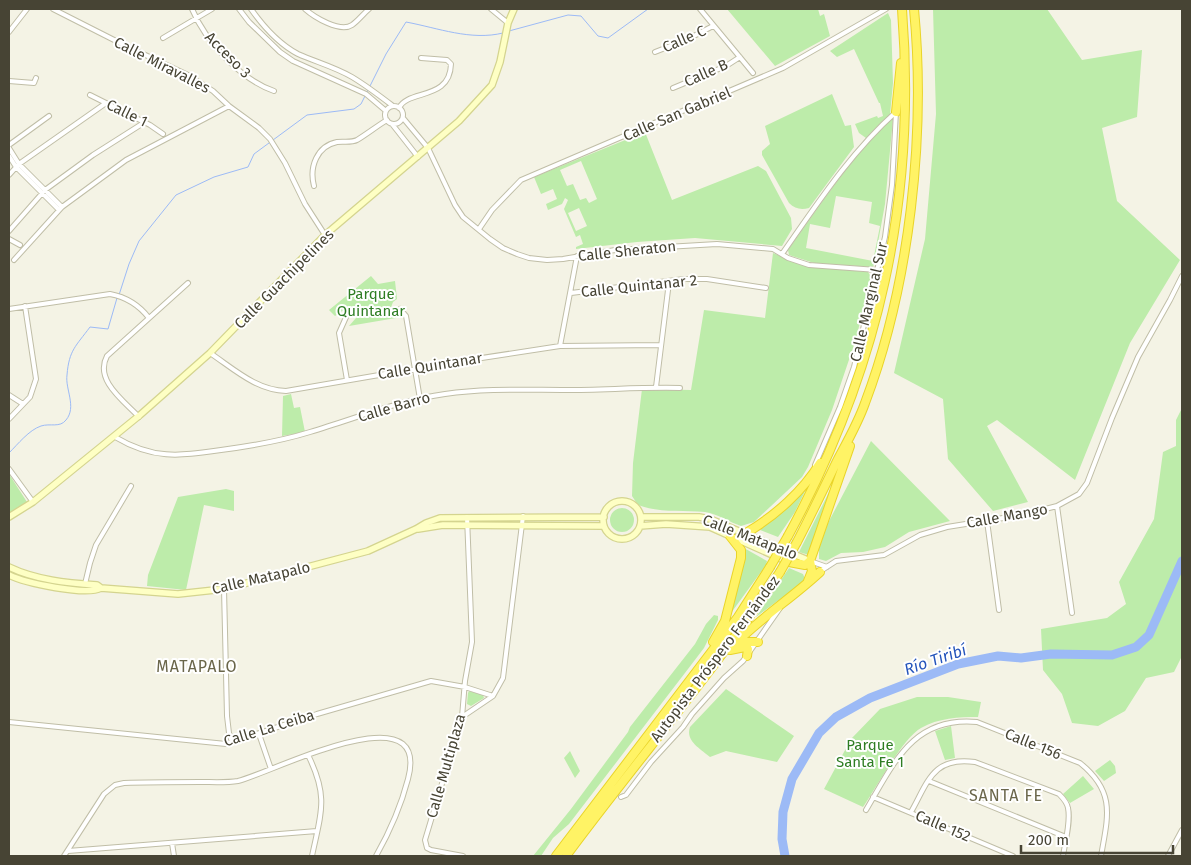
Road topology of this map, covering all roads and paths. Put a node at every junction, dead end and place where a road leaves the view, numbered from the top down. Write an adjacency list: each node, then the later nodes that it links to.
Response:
1 (26, 9): 19 (street)
2 (53, 9): 33 (street, Calle Miravalles)
3 (192, 9): 15 (street, Acceso 3)
4 (212, 9): 15 (street)
5 (240, 9): 25 (street)
6 (251, 9): 23 (street)
7 (306, 9): 8 (street)
8 (369, 9)
9 (491, 9): 18 (street)
10 (514, 9): 18 (street, Calle Guachipelines)
11 (700, 9): 16 (street)
12 (886, 9): 53 (street, Calle San Gabriel)
13 (902, 9): 17 (highway, Autopista Próspero Fernández)
14 (914, 9): 84 (highway, Autopista Próspero Fernández)
15 (196, 18): 20 (street); 30 (street, Acceso 3)
16 (713, 26): 21 (street, Calle C); 22 (street)
17 (904, 26): 37 (highway); 82 (highway, Autopista Próspero Fernández)
18 (506, 29): 45 (street, Calle Guachipelines)
19 (9, 32)
20 (164, 38)
21 (655, 52)
22 (740, 57): 26 (street); 29 (street, Calle B)
23 (309, 58): 25 (street); 34 (street)
24 (421, 58): 35 (street)
25 (304, 65): 36 (street)
26 (753, 73)
27 (36, 78): 28 (street)
28 (9, 81)
29 (673, 88)
30 (274, 92)
31 (90, 95): 32 (street, Calle 1)
32 (106, 103): 41 (street, Calle 1); 48 (street)
33 (230, 106): 52 (street); 55 (street, Calle Miravalles)
34 (393, 106): 35 (street); 36 (street)
35 (399, 108): 39 (street)
36 (386, 111): 40 (street)
37 (896, 112): 58 (street); 61 (street, Calle Marginal Sur)
38 (49, 116): 44 (street)
39 (403, 118): 42 (street); 45 (street, Calle Sheraton)
40 (387, 120): 42 (street); 50 (street)
41 (145, 122): 43 (street, Calle 1); 51 (street)
42 (392, 124): 47 (street)
43 (163, 134)
44 (9, 146): 48 (street)
45 (428, 148): 47 (street, Calle Guachipelines); 53 (street, Calle Sheraton)
46 (9, 156): 48 (street)
47 (418, 157): 55 (street, Calle Guachipelines)
48 (18, 166): 49 (street); 51 (street)
49 (9, 175)
50 (314, 186)
51 (43, 192): 52 (street); 54 (street)
52 (61, 208): 60 (street)
53 (479, 229): 59 (street, Calle Sheraton)
54 (9, 231)
55 (325, 235): 74 (street, Calle Guachipelines)
56 (9, 239): 57 (street)
57 (20, 245)
58 (782, 254): 59 (street, Calle Sheraton); 61 (street, Calle Sheraton)
59 (577, 256): 66 (street)
60 (14, 260)
61 (877, 270): 88 (street, Calle Marginal Sur)
62 (1182, 276): 91 (street, Calle Mango)
63 (669, 282): 65 (street, Calle Quintanar 2); 66 (street, Calle Quintanar 2); 72 (street)
64 (188, 284): 71 (street)
65 (766, 288)
66 (571, 293): 73 (street)
67 (25, 306): 68 (street); 71 (street); 81 (street)
68 (9, 309)
69 (400, 309): 75 (street)
70 (346, 315): 76 (street)
71 (149, 318): 83 (street)
72 (661, 345): 73 (street, Calle Quintanar); 77 (street)
73 (560, 346): 75 (street, Calle Quintanar)
74 (210, 353): 76 (street, Calle Quintanar); 83 (street, Calle Guachipelines)
75 (416, 368): 76 (street, Calle Quintanar); 80 (street)
76 (346, 380)
77 (656, 387): 78 (street, Calle Barro); 80 (street, Calle Barro)
78 (680, 388)
79 (9, 395): 81 (street)
80 (420, 399): 86 (street, Calle Barro)
81 (23, 404): 85 (street)
82 (845, 416): 88 (highway); 120 (highway, Autopista Próspero Fernández, bridge)
83 (139, 417): 86 (street, Calle Guachipelines)
84 (860, 417): 107 (highway); 123 (highway, Autopista Próspero Fernández, bridge)
85 (9, 419)
86 (115, 437): 90 (street, Calle Guachipelines)
87 (9, 469): 90 (street)
88 (806, 483): 103 (highway)
89 (131, 486): 110 (street)
90 (33, 502): 92 (street, Calle Guachipelines)
91 (1057, 506): 97 (street, Calle Mango); 115 (street)
92 (9, 516)
93 (523, 516): 94 (street, Calle Matapalo); 95 (street, Calle Matapalo); 98 (street)
94 (467, 517): 99 (street, Calle Multiplaza); 102 (street, Calle Matapalo)
95 (604, 517): 96 (street); 100 (street)
96 (641, 517): 101 (street); 103 (street, Calle Matapalo)
97 (987, 521): 108 (street, Calle Mango); 114 (street)
98 (522, 525): 99 (street, Calle Matapalo); 100 (street, Calle Matapalo); 122 (street)
99 (467, 526): 102 (street, Calle Matapalo); 121 (street, Calle Multiplaza)
100 (604, 526): 101 (street)
101 (640, 526): 104 (street, Calle Matapalo)
102 (416, 529): 112 (street, Calle Matapalo)
103 (746, 533): 107 (street, Calle Matapalo)
104 (730, 536): 105 (street, Calle Matapalo); 120 (highway)
105 (789, 562): 107 (highway)
106 (9, 567): 110 (street, Calle Matapalo)
107 (815, 567): 108 (street, Calle Mango); 108 (street, Calle Matapalo); 113 (highway)
108 (827, 567)
109 (9, 575): 111 (street, Calle Matapalo)
110 (85, 584): 111 (street, Calle Matapalo)
111 (101, 588): 112 (street, Calle Matapalo)
112 (224, 589): 127 (street)
113 (784, 602): 116 (highway); 117 (street)
114 (999, 610)
115 (1072, 613)
116 (737, 642): 117 (highway); 118 (highway)
117 (758, 642): 119 (street)
118 (730, 650): 119 (highway); 123 (highway)
119 (747, 656): 131 (street)
120 (695, 674): 145 (highway, Autopista Próspero Fernández)
121 (465, 688): 122 (street, Calle La Ceiba); 124 (street, Calle Multiplaza); 126 (street, Calle La Ceiba)
122 (494, 696): 124 (street)
123 (688, 698): 146 (highway, Autopista Próspero Fernández)
124 (462, 717): 144 (street, Calle Multiplaza)
125 (9, 722): 127 (street, Calle La Ceiba)
126 (258, 734): 127 (street, Calle La Ceiba); 129 (street)
127 (232, 742)
128 (308, 756): 129 (street); 136 (street); 143 (street)
129 (271, 769): 139 (street)
130 (929, 781): 134 (street); 137 (street); 137 (street)
131 (621, 797)
132 (874, 797): 133 (street); 134 (street, Calle 152); 149 (street, Calle 156)
133 (866, 810)
134 (911, 812): 147 (street, Calle 152)
135 (1182, 830): 150 (street)
136 (317, 831): 138 (street); 142 (street)
137 (1066, 837): 148 (street)
138 (172, 843): 139 (street); 141 (street)
139 (68, 851): 140 (street)
140 (64, 856)
141 (174, 856)
142 (312, 856)
143 (376, 856)
144 (463, 856)
145 (556, 856)
146 (566, 856)
147 (1013, 856)
148 (1063, 856)
149 (1101, 856)
150 (1168, 856)

